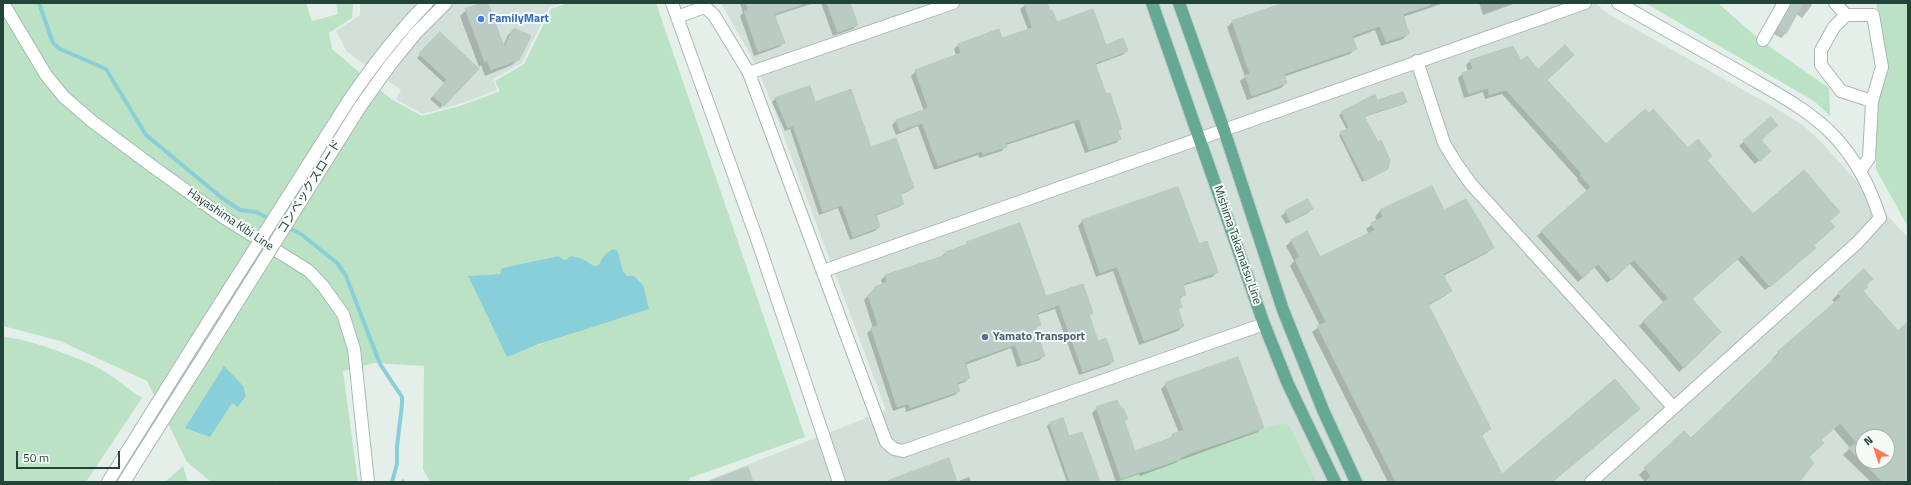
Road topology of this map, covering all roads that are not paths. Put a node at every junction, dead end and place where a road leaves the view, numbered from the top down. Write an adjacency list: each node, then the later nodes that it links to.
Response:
1 (3, 3): 26 (street, Hayashima Kibi Line)
2 (427, 3): 24 (street, コンベックスロード, bridge)
3 (446, 3): 25 (street, コンベックスロード, bridge)
4 (672, 3): 13 (street)
5 (954, 3): 16 (street)
6 (1152, 3): 19 (main road, Mishima Takamatsu Line)
7 (1179, 3): 18 (main road, Mishima Takamatsu Line)
8 (1585, 3): 15 (street)
9 (1618, 3): 20 (street)
10 (1784, 3): 14 (street)
11 (1835, 3): 12 (street)
12 (1846, 15): 17 (street); 17 (street)
13 (677, 17): 16 (street); 27 (street)
14 (1763, 40)
15 (1418, 61): 18 (street); 23 (street)
16 (749, 73): 21 (street)
17 (1872, 101): 20 (street)
18 (1224, 130): 19 (street); 29 (main road, Mishima Takamatsu Line)
19 (1199, 138): 21 (street); 22 (main road, Mishima Takamatsu Line)
20 (1860, 171): 23 (street)
21 (823, 271): 22 (street)
22 (1264, 324): 28 (main road, Mishima Takamatsu Line)
23 (1673, 407): 30 (street)
24 (108, 482)
25 (124, 482)
26 (368, 482)
27 (839, 482)
28 (1335, 482)
29 (1356, 482)
30 (1591, 482)

